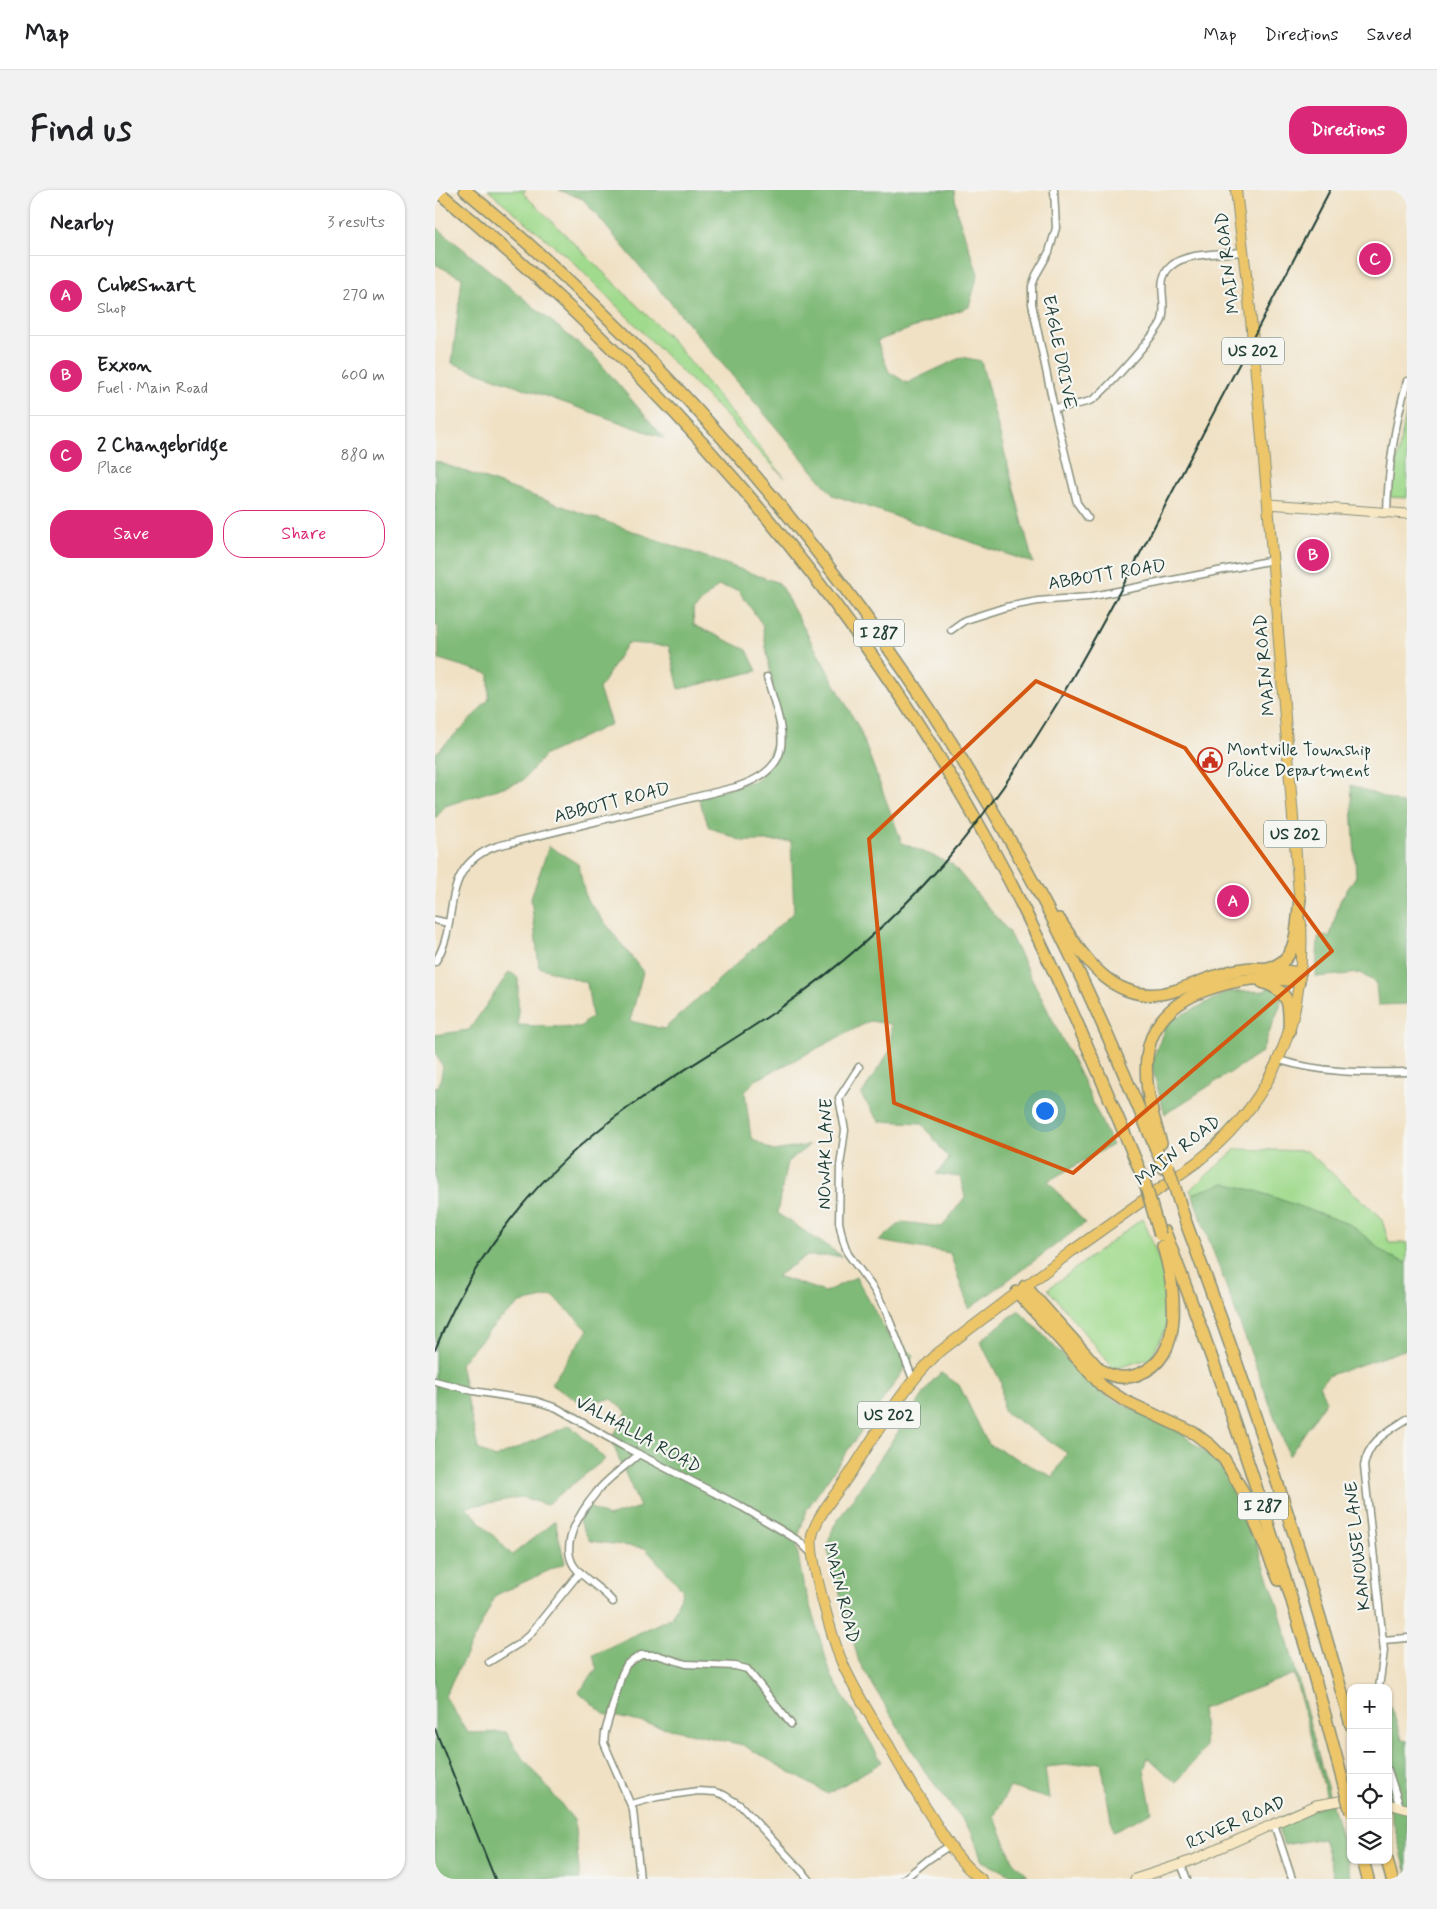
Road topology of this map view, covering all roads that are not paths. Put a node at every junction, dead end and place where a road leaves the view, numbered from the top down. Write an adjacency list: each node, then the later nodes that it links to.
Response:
1 (436, 190): 28 (highway, I 287, bridge)
2 (465, 190): 15 (highway, I 287)
3 (1054, 190): 7 (street, EAGLE DRIVE)
4 (1236, 190): 5 (main road, MAIN ROAD / US 202)
5 (1242, 252): 7 (street); 8 (main road, MAIN ROAD / US 202)
6 (1407, 381): 9 (street)
7 (1054, 408): 11 (street, EAGLE DRIVE)
8 (1268, 504): 9 (street); 12 (main road, MAIN ROAD / US 202)
9 (1387, 512): 10 (street)
10 (1407, 514)
11 (1088, 518)
12 (1273, 560): 13 (street, ABBOTT ROAD); 16 (main road, MAIN ROAD / US 202)
13 (951, 630)
14 (767, 677): 18 (street, ABBOTT ROAD)
15 (1009, 839): 20 (highway); 27 (highway, I 287)
16 (1300, 899): 20 (highway); 21 (main road, MAIN ROAD / US 202)
17 (435, 920): 18 (street)
18 (448, 923): 19 (street, ABBOTT ROAD)
19 (435, 962)
20 (1264, 968): 21 (highway)
21 (1300, 977): 22 (highway); 23 (main road, MAIN ROAD / US 202)
22 (1246, 979): 23 (highway); 27 (highway)
23 (1289, 1032): 24 (main road, MAIN ROAD / US 202)
24 (1279, 1060): 26 (street); 29 (main road, MAIN ROAD / US 202)
25 (859, 1068): 30 (street, NOWAK LANE)
26 (1407, 1072)
27 (1166, 1167): 42 (highway, I 287, bridge)
28 (1162, 1233): 29 (highway); 39 (highway, I 287)
29 (1021, 1289): 30 (main road, MAIN ROAD / US 202); 39 (highway)
30 (913, 1379): 34 (main road, MAIN ROAD / US 202)
31 (435, 1381): 33 (street, VALHALLA ROAD)
32 (1407, 1419): 38 (street, KANOUSE LANE)
33 (639, 1454): 34 (street, VALHALLA ROAD); 35 (street)
34 (812, 1554): 50 (main road, MAIN ROAD / US 202)
35 (580, 1572): 36 (street); 40 (street)
36 (613, 1602)
37 (1407, 1638): 38 (street)
38 (1383, 1640): 41 (street, KANOUSE LANE)
39 (1308, 1653): 45 (highway, I 287, bridge)
40 (489, 1662)
41 (1380, 1684)
42 (1347, 1712)
43 (791, 1724): 47 (street)
44 (1390, 1774): 48 (street)
45 (1347, 1799)
46 (1347, 1800): 49 (street, RIVER ROAD)
47 (631, 1804): 54 (street); 55 (street)
48 (1403, 1808)
49 (1274, 1824): 51 (street, RIVER ROAD); 60 (street)
50 (949, 1846): 56 (street); 57 (main road, MAIN ROAD / US 202)
51 (1181, 1864): 58 (street, RIVER ROAD); 59 (street)
52 (1364, 1864): 61 (highway)
53 (1388, 1864): 62 (highway)
54 (640, 1879)
55 (809, 1879)
56 (904, 1879)
57 (981, 1879)
58 (1135, 1879)
59 (1187, 1879)
60 (1292, 1879)
61 (1368, 1879)
62 (1392, 1879)

